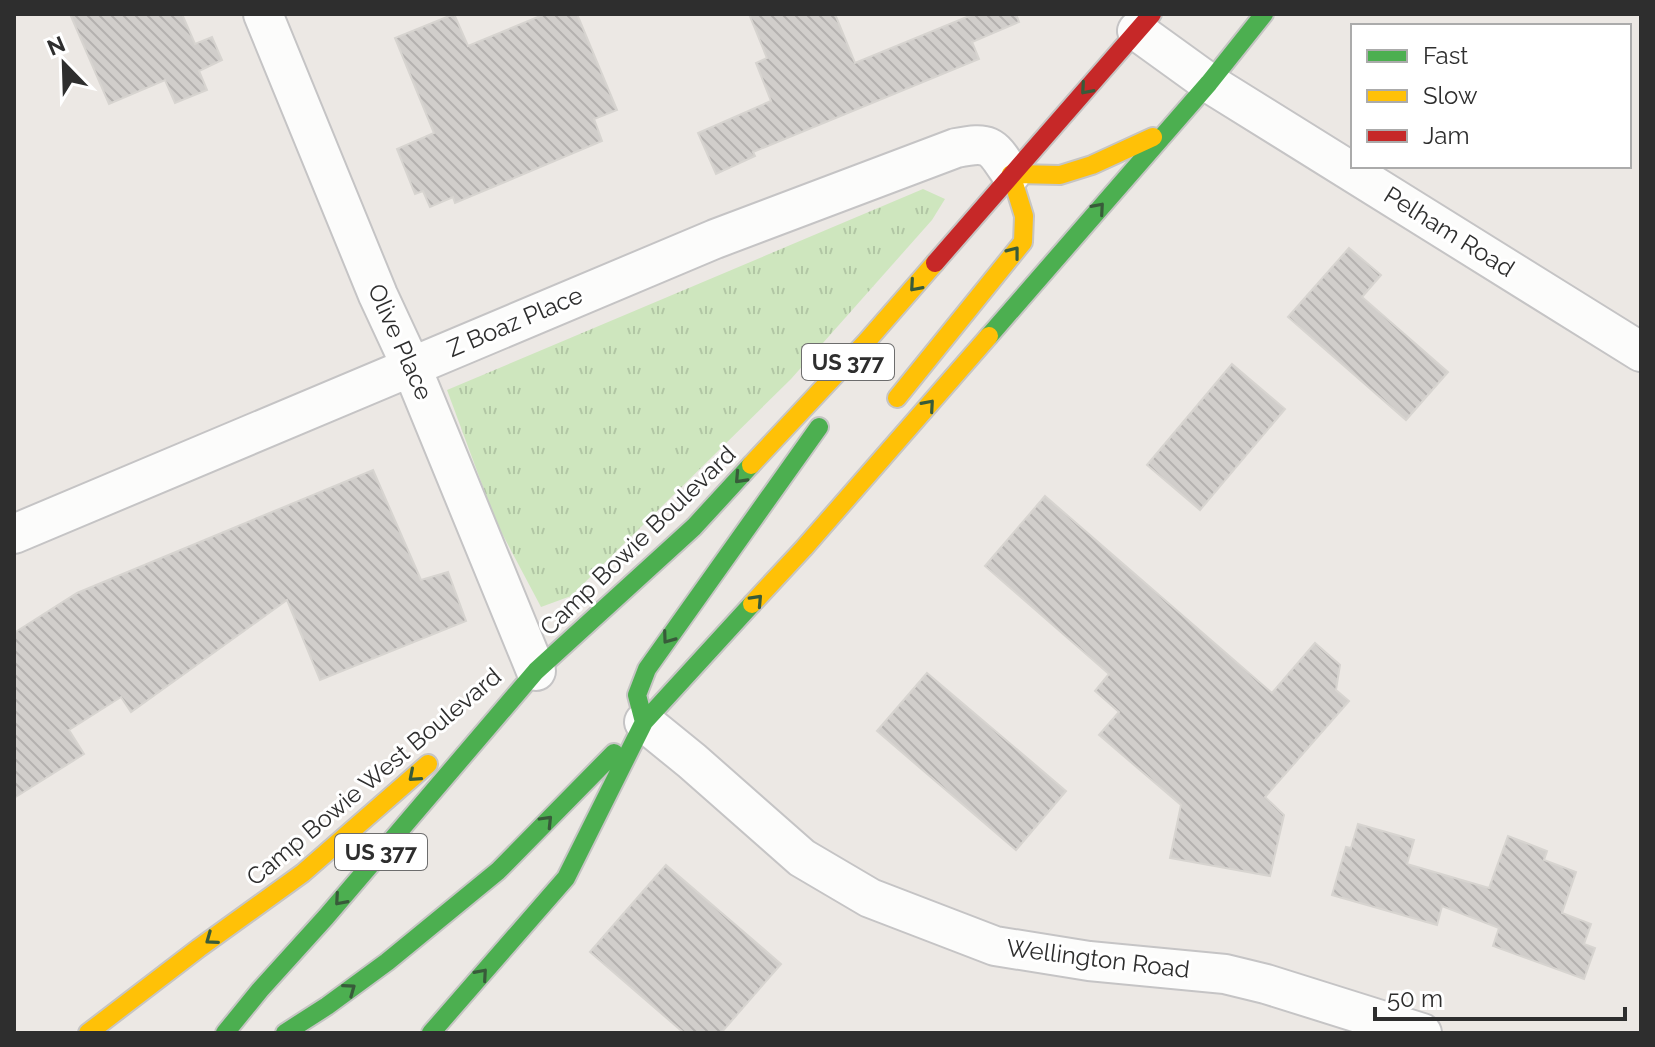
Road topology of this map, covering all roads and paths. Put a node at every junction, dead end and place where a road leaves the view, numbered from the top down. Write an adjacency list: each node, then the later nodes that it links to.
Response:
1 (263, 14): 9 (street, Olive Place)
2 (1264, 14): 4 (main road)
3 (1144, 22): 4 (street, Pelham Road); 6 (main road, Camp Bowie Boulevard / US 377, one-way to 6)
4 (1209, 83): 5 (main road); 8 (street, Pelham Road)
5 (1168, 129): 6 (main road); 12 (main road, one-way to 5)
6 (1011, 174): 7 (main road, Camp Bowie Boulevard / US 377, one-way to 7); 9 (street, Z Boaz Place); 10 (main road, one-way to 6)
7 (867, 341): 14 (main road, Camp Bowie Boulevard / US 377, one-way to 14); 15 (main road, one-way to 15)
8 (1641, 352)
9 (411, 366): 13 (street, Z Boaz Place); 14 (street, Olive Place)
10 (885, 417)
11 (869, 441): 12 (main road)
12 (867, 476): 15 (main road, one-way to 12)
13 (14, 534)
14 (536, 671): 16 (main road, Camp Bowie West Boulevard, one-way to 16); 17 (main road, Camp Bowie Boulevard / US 377, one-way to 17)
15 (644, 722): 18 (main road, one-way to 15); 19 (main road, one-way to 15); 20 (street, Wellington Road)
16 (88, 1033)
17 (225, 1033)
18 (285, 1033)
19 (431, 1033)
20 (1422, 1033)

